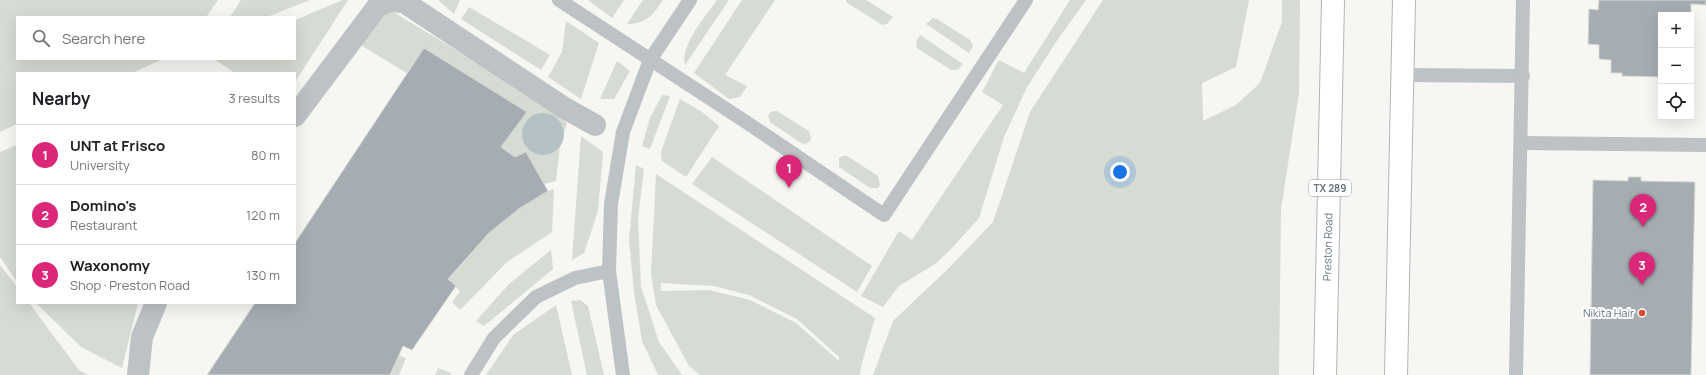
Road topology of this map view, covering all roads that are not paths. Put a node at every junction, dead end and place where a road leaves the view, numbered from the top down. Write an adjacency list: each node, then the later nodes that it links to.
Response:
1 (690, 0): 7 (lane)
2 (1026, 0): 7 (lane)
3 (1333, 0): 21 (main road, Preston Road / TX 289)
4 (1404, 0): 8 (main road)
5 (1523, 0): 9 (lane)
6 (563, 1): 7 (lane)
7 (650, 60): 14 (lane)
8 (1402, 75): 9 (lane); 22 (main road)
9 (1522, 76): 12 (lane)
10 (296, 115): 11 (street)
11 (595, 125)
12 (1521, 143): 13 (lane); 23 (lane)
13 (1706, 145)
14 (609, 271): 16 (lane); 18 (lane)
15 (156, 304): 17 (street)
16 (619, 349): 19 (lane); 20 (lane)
17 (138, 375)
18 (471, 375)
19 (623, 375)
20 (634, 375)
21 (1325, 375)
22 (1396, 375)
23 (1516, 375)

